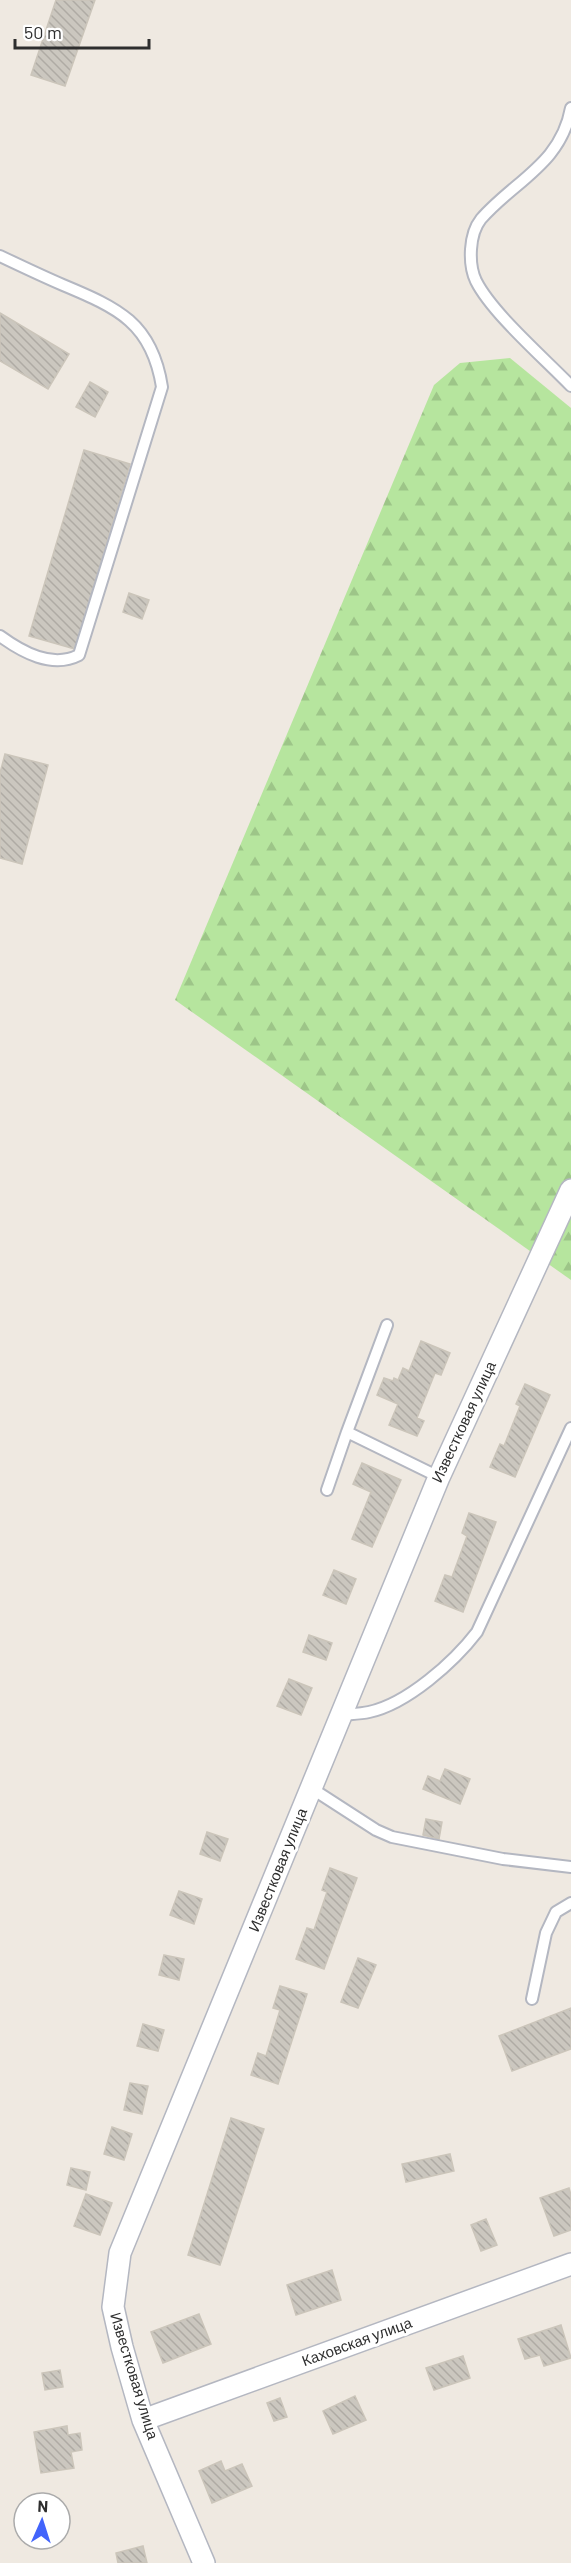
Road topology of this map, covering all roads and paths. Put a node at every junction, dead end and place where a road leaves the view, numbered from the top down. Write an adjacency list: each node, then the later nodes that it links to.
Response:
1 (571, 108): 3 (lane)
2 (0, 256): 4 (lane)
3 (571, 386)
4 (0, 636)
5 (571, 1190): 9 (street, Известковая улица)
6 (387, 1325): 8 (lane)
7 (571, 1428): 11 (lane)
8 (347, 1432): 9 (lane); 10 (lane)
9 (438, 1477): 11 (street, Известковая улица)
10 (327, 1490)
11 (341, 1715): 12 (street, Известковая улица)
12 (311, 1788): 13 (lane); 17 (street, Известковая улица)
13 (571, 1867)
14 (571, 1903): 15 (lane)
15 (532, 1999)
16 (571, 2264): 17 (street, Каховская улица)
17 (143, 2420): 18 (street, Известковая улица)
18 (204, 2563)

